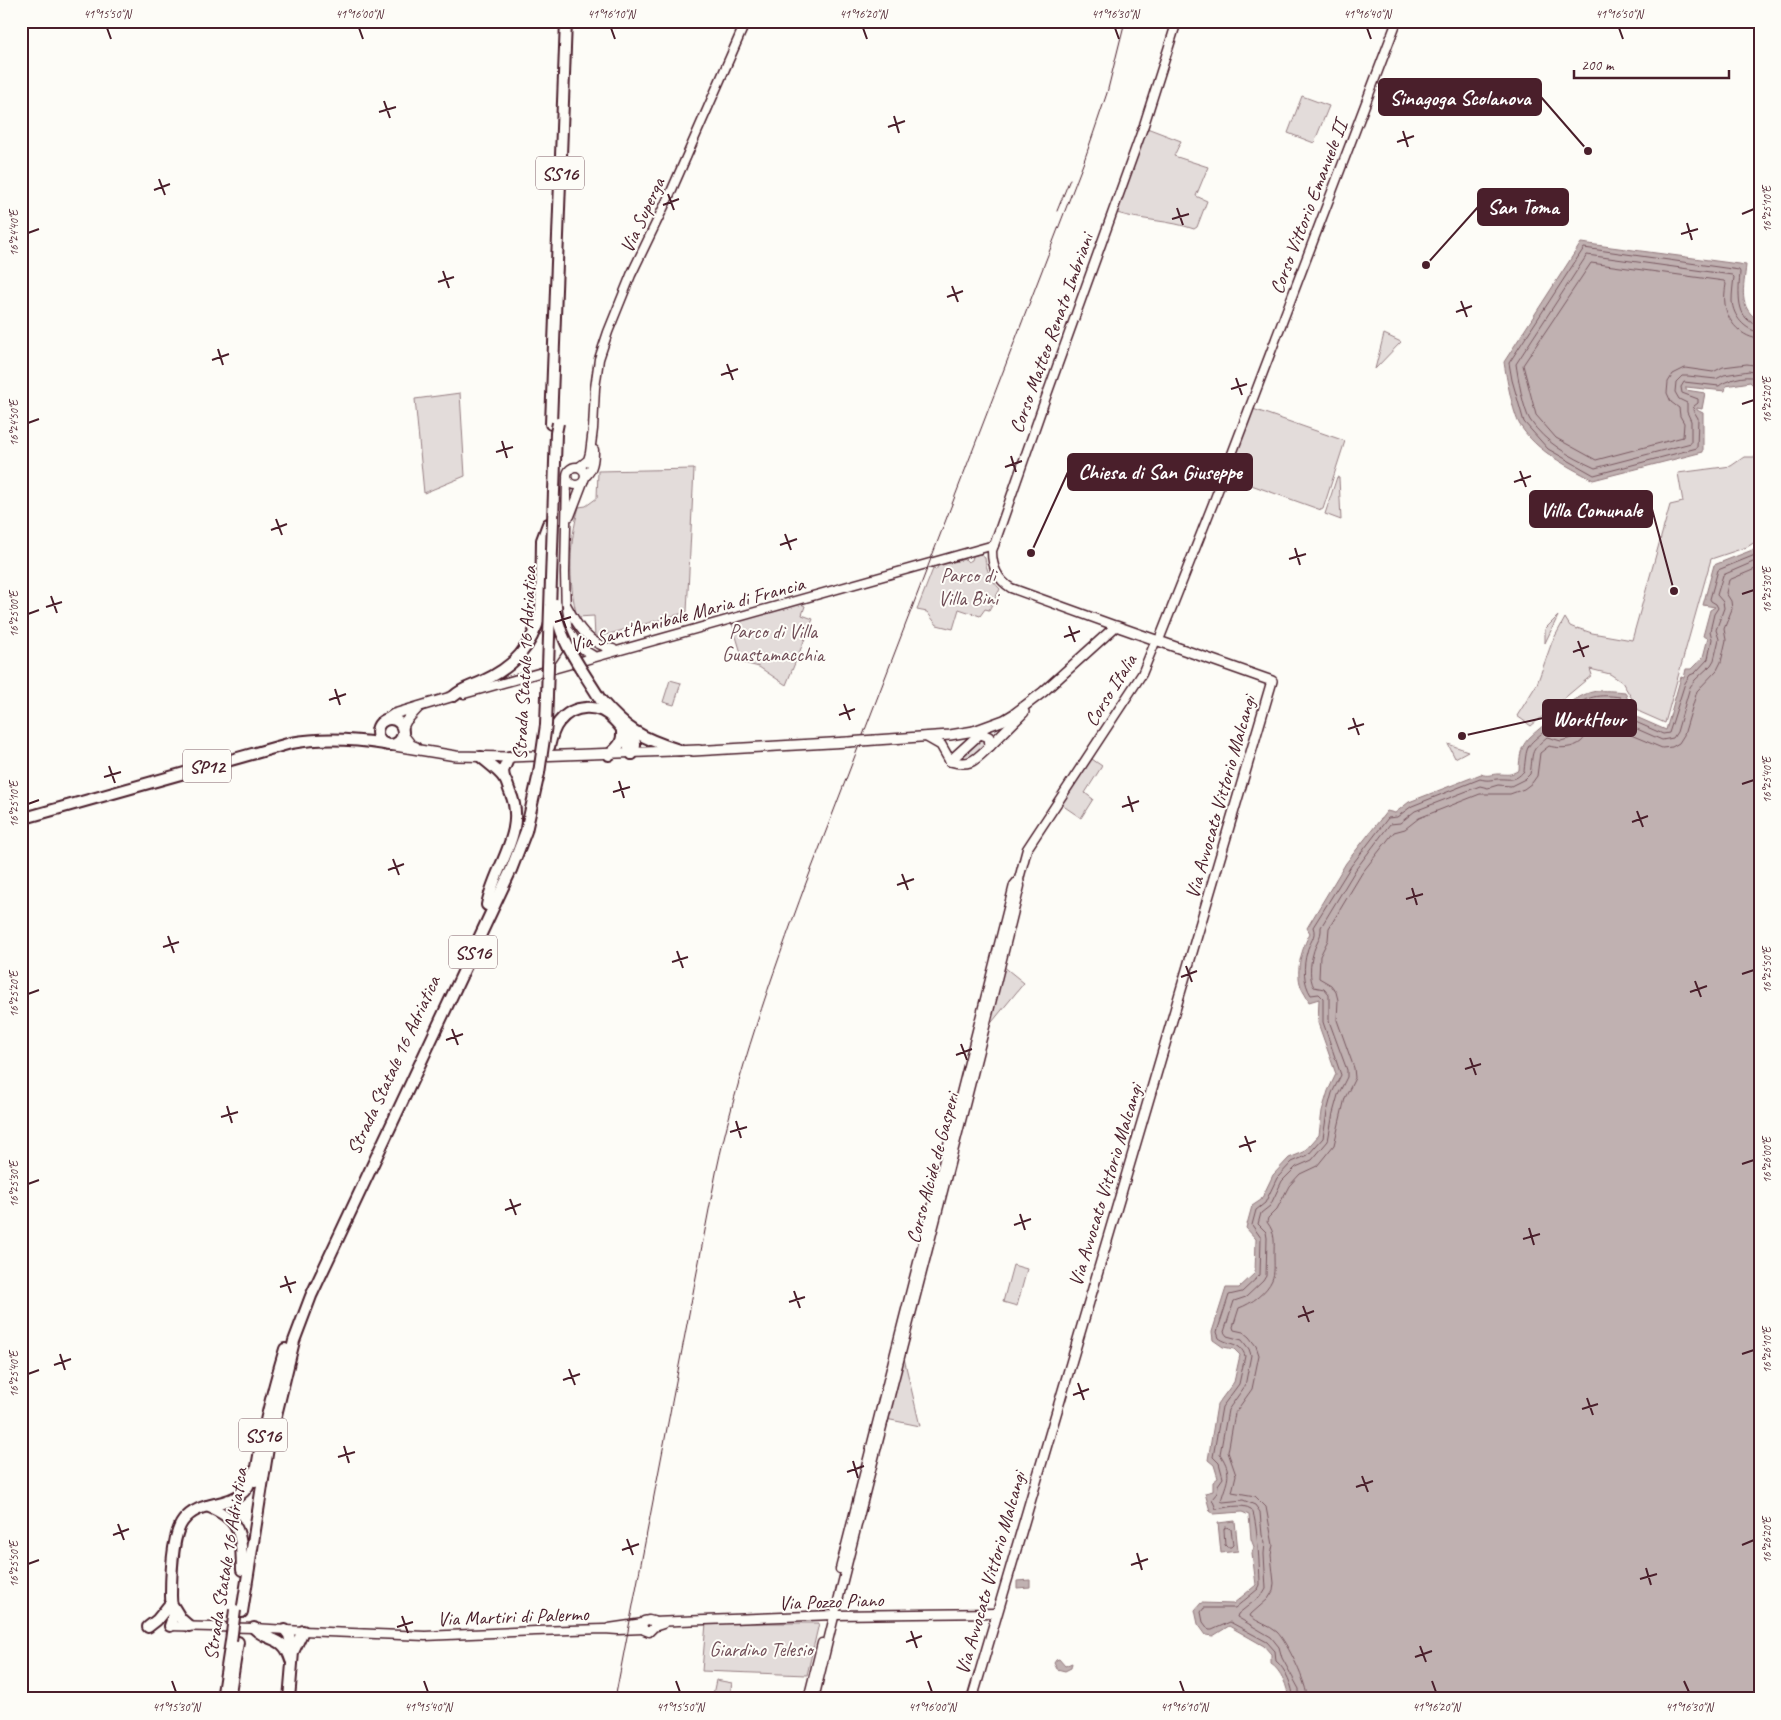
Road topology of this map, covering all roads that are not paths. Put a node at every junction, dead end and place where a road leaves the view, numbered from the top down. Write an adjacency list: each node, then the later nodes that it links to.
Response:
1 (566, 21): 6 (main road, Strada Statale 16 Adriatica / SS16)
2 (572, 21): 6 (main road, Strada Statale 16 Adriatica / SS16)
3 (746, 21): 8 (street, Via Superga)
4 (1177, 21): 14 (street, Corso Matteo Renato Imbriani)
5 (1397, 21): 19 (street, Corso Vittorio Emanuele II)
6 (558, 325): 7 (main road, Strada Statale 16 Adriatica / SS16)
7 (554, 424): 12 (main road, Strada Statale 16 Adriatica / SS16); 28 (main road, SS16, bridge); 46 (main road, Strada Statale 16 Adriatica / SS16, bridge)
8 (593, 429): 9 (street, Via Superga); 10 (street, Via Superga)
9 (579, 467): 10 (street); 11 (street, Via Superga)
10 (584, 479): 11 (street); 13 (street, Via Superga)
11 (567, 480): 13 (street, Via Superga)
12 (548, 524): 25 (main road, SS16); 46 (main road, Strada Statale 16 Adriatica / SS16, bridge)
13 (567, 525): 15 (street, Via Superga)
14 (994, 545): 17 (street, Corso Matteo Renato Imbriani); 20 (street, Via Sant'Annibale Maria di Francia)
15 (566, 604): 16 (street, Via Superga); 18 (street, Via Superga)
16 (568, 625): 21 (street, Via Superga); 22 (street, Via Superga)
17 (1116, 626): 19 (main road, Corso Matteo Renato Imbriani); 24 (main road)
18 (589, 639): 20 (street); 21 (street, Via Superga)
19 (1157, 640): 23 (main road, Corso Matteo Renato Imbriani); 49 (street, Corso Italia)
20 (616, 649): 21 (street, Via Sant'Annibale Maria di Francia)
21 (594, 656): 22 (street, Via Sant'Annibale Maria di Francia)
22 (559, 666): 25 (street, Via Sant'Annibale Maria di Francia)
23 (1272, 681): 56 (main road, Via Avvocato Vittorio Malcangi)
24 (1043, 692): 30 (main road); 34 (main road)
25 (454, 696): 26 (main road)
26 (421, 706): 27 (main road); 29 (main road)
27 (382, 722): 29 (main road); 32 (main road, SP12); 33 (main road)
28 (626, 730): 36 (main road, SS16); 40 (main road); 41 (main road); 46 (main road, SS16)
29 (402, 731): 33 (main road); 35 (main road)
30 (980, 732): 31 (main road); 34 (main road); 38 (main road)
31 (927, 737): 37 (main road, bridge); 44 (main road)
32 (355, 739): 33 (main road, SP12); 48 (main road, SP12)
33 (387, 745): 35 (main road)
34 (990, 746): 45 (main road)
35 (421, 749): 42 (main road)
36 (679, 750): 37 (main road); 39 (main road)
37 (699, 750): 39 (main road)
38 (961, 751): 44 (main road); 45 (main road)
39 (651, 752): 40 (main road)
40 (632, 754): 41 (main road)
41 (609, 755): 43 (main road)
42 (482, 757): 43 (main road); 47 (main road, SS16)
43 (509, 757): 47 (main road)
44 (950, 760): 45 (main road)
45 (972, 762)
46 (539, 776): 50 (main road, Strada Statale 16 Adriatica / SS16); 55 (main road, Strada Statale 16 Adriatica / SS16)
47 (504, 778): 50 (main road, SS16)
48 (21, 819)
49 (1019, 879): 57 (street, Corso Alcide de Gasperi)
50 (487, 905): 51 (main road, Strada Statale 16 Adriatica / SS16)
51 (262, 1439): 52 (main road, SS16); 53 (main road, Strada Statale 16 Adriatica / SS16)
52 (206, 1506): 53 (main road, SS16); 54 (main road, SS16)
53 (242, 1570): 55 (main road, Strada Statale 16 Adriatica / SS16)
54 (171, 1602): 58 (main road, SS16); 59 (main road); 60 (main road)
55 (239, 1611): 65 (main road, Strada Statale 16 Adriatica / SS16)
56 (996, 1613): 57 (street, Via Pozzo Piano); 75 (main road, Via Avvocato Vittorio Malcangi)
57 (831, 1616): 62 (street, Via Pozzo Piano); 73 (street); 74 (street)
58 (170, 1626): 59 (street)
59 (189, 1626): 61 (street)
60 (148, 1627)
61 (254, 1628): 63 (street); 66 (main road)
62 (604, 1629): 64 (street, Via Martiri di Palermo)
63 (285, 1630): 64 (street); 66 (main road); 68 (main road)
64 (303, 1631): 68 (main road)
65 (234, 1642): 67 (main road, Strada Statale 16 Adriatica / SS16); 69 (main road, Strada Statale 16 Adriatica / SS16)
66 (284, 1645): 68 (main road)
67 (236, 1656): 70 (main road, Strada Statale 16 Adriatica / SS16); 71 (main road, SS16)
68 (292, 1656): 72 (main road)
69 (222, 1699)
70 (230, 1699)
71 (234, 1699)
72 (289, 1699)
73 (808, 1699)
74 (814, 1699)
75 (972, 1699)

